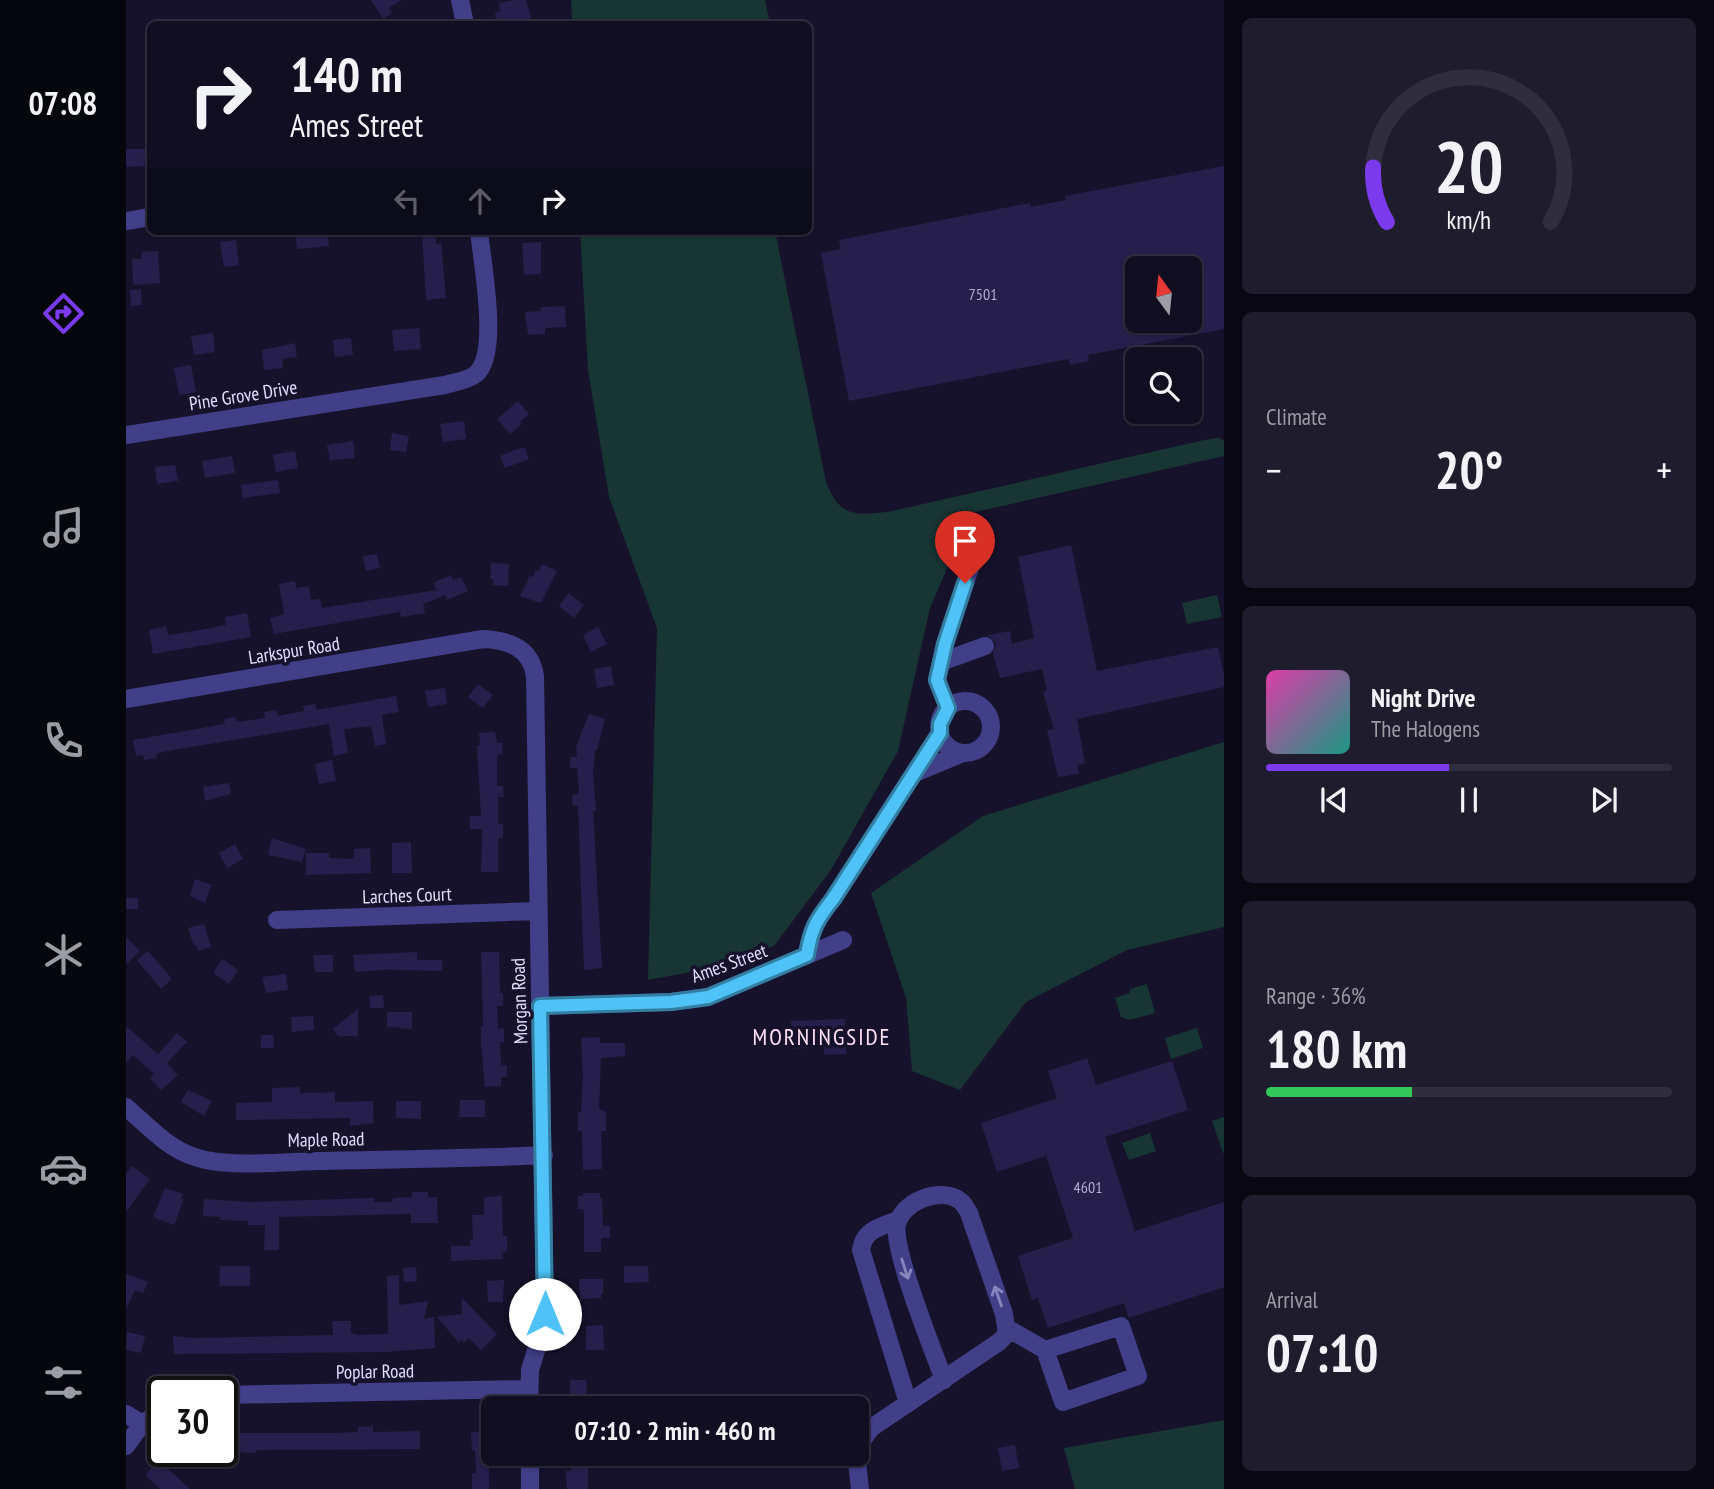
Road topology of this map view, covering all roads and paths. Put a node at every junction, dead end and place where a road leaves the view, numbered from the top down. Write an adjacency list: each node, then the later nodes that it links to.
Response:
1 (460, 0): 2 (street)
2 (464, 21)
3 (147, 218): 4 (street)
4 (126, 221)
5 (479, 235): 6 (street, Pine Grove Drive)
6 (126, 435)
7 (972, 562): 10 (street)
8 (467, 641): 11 (street, Larkspur Road); 16 (street, Morgan Road)
9 (985, 646): 10 (street)
10 (941, 662): 12 (street)
11 (126, 699)
12 (948, 708): 13 (street); 14 (street)
13 (940, 733): 14 (street); 15 (street)
14 (963, 753): 15 (street)
15 (915, 773): 19 (street)
16 (537, 911): 17 (street, Larches Court); 20 (street, Morgan Road)
17 (277, 920)
18 (843, 940): 19 (street, Ames Street)
19 (807, 955): 20 (street, Ames Street)
20 (540, 1006): 22 (street, Morgan Road)
21 (126, 1107): 22 (street, Maple Road)
22 (544, 1155): 27 (street, Morgan Road)
23 (898, 1220): 24 (street, one-way to 23); 26 (street, one-way to 26); 30 (street)
24 (1007, 1328): 25 (street); 26 (street)
25 (1045, 1350): 25 (street)
26 (944, 1380): 30 (street)
27 (528, 1389): 28 (street, Poplar Road); 29 (street, Morgan Road)
28 (238, 1395)
29 (528, 1396)
30 (908, 1403): 34 (street)
31 (126, 1414): 33 (street)
32 (147, 1420): 33 (street)
33 (142, 1424): 35 (street)
34 (869, 1432)
35 (126, 1446)
36 (530, 1466): 38 (street)
37 (857, 1466): 39 (street)
38 (530, 1489)
39 (860, 1489)

